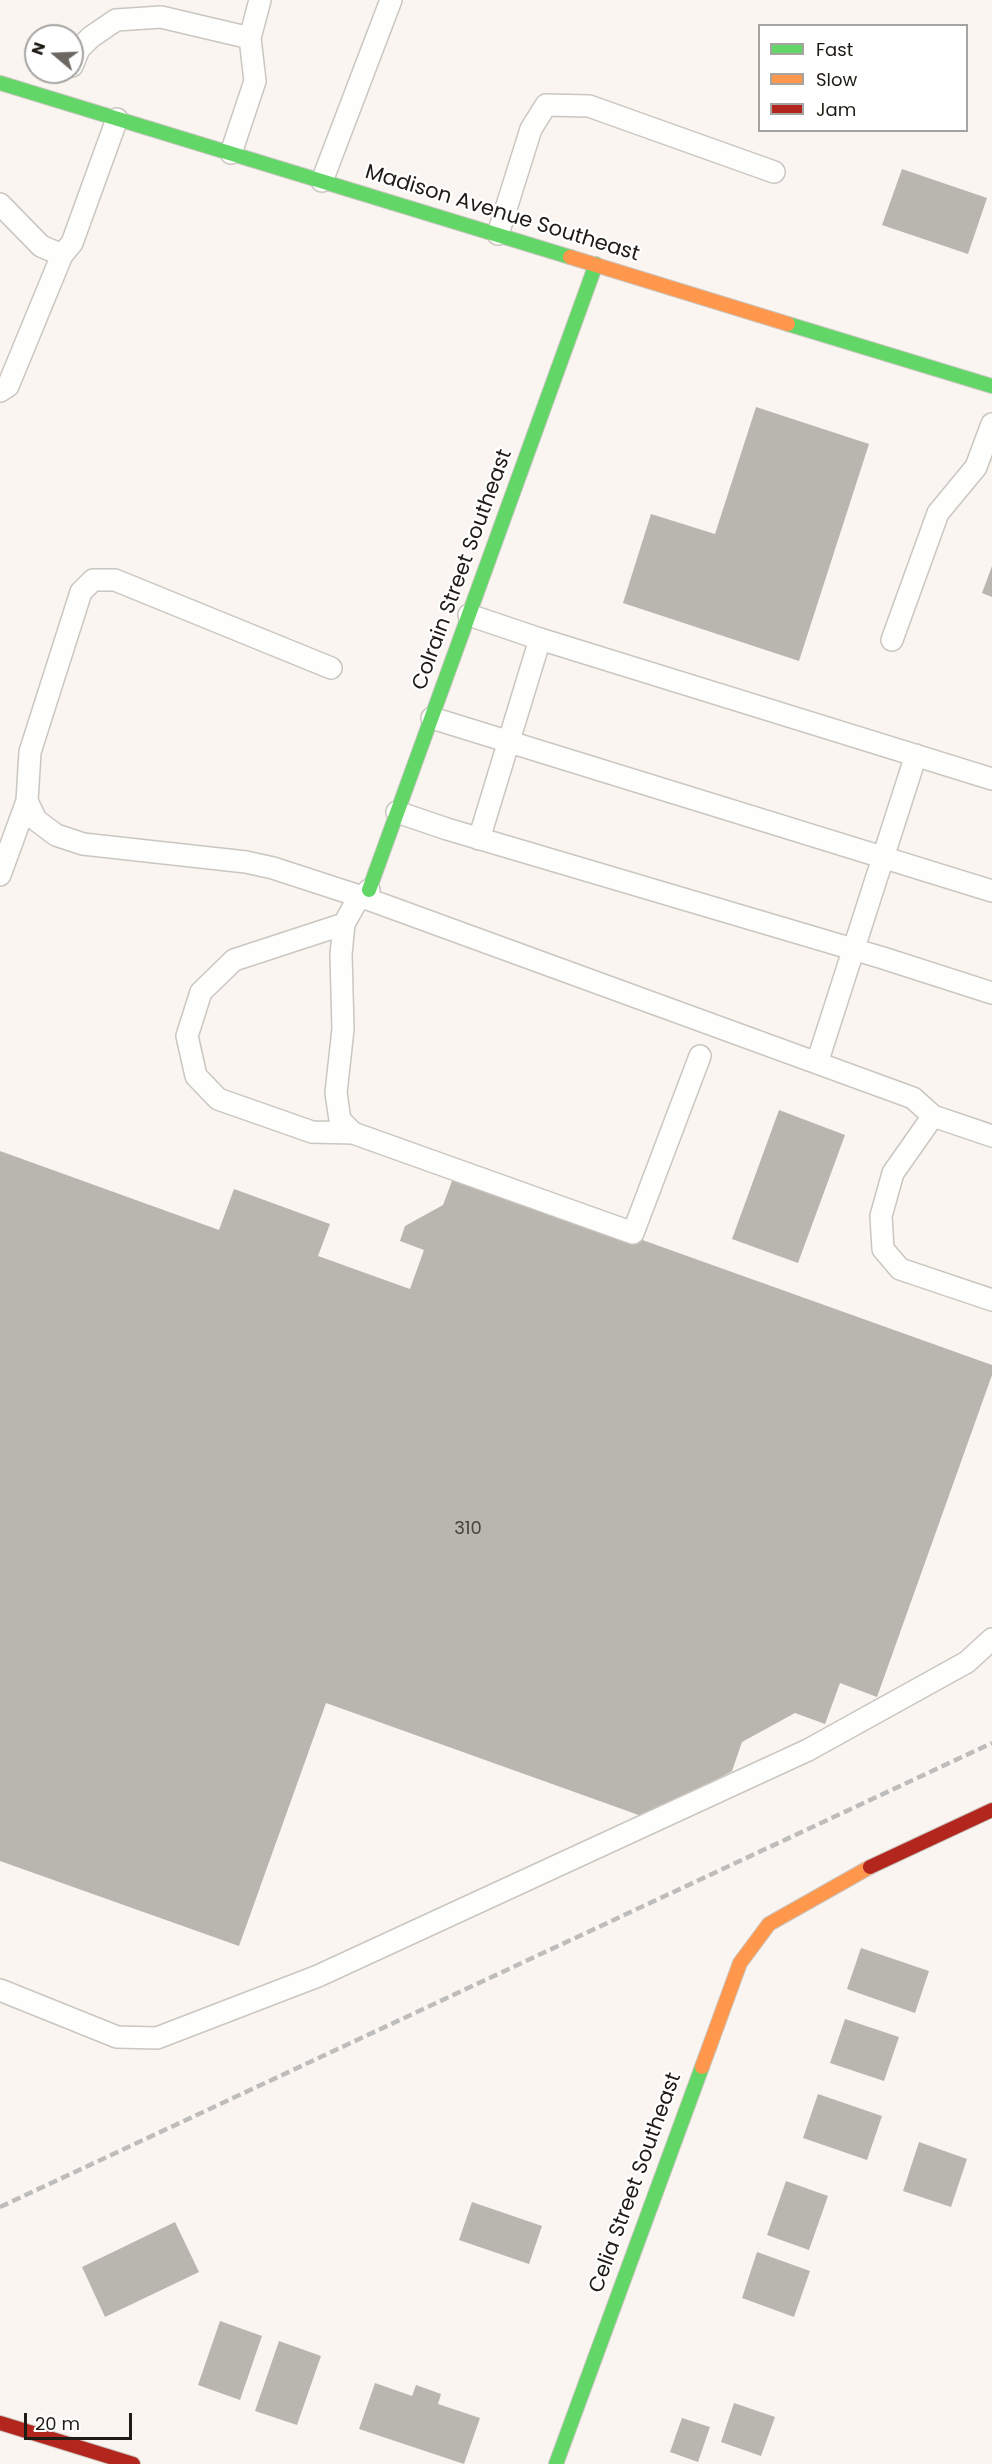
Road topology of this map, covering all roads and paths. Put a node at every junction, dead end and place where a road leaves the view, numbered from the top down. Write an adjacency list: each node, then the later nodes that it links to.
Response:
1 (260, 0): 3 (lane)
2 (391, 0): 11 (lane)
3 (250, 38): 4 (lane); 9 (lane)
4 (84, 44)
5 (0, 83): 7 (street, Madison Avenue Southeast)
6 (65, 84): 7 (lane)
7 (59, 101): 8 (street, Madison Avenue Southeast)
8 (117, 119): 9 (street, Madison Avenue Southeast); 14 (lane)
9 (231, 153): 11 (street, Madison Avenue Southeast)
10 (774, 172): 13 (lane)
11 (322, 181): 13 (street, Madison Avenue Southeast)
12 (0, 204): 14 (lane)
13 (498, 234): 15 (street, Madison Avenue Southeast)
14 (62, 255): 17 (lane)
15 (596, 264): 16 (street, Madison Avenue Southeast); 20 (street, Colrain Street Southeast)
16 (991, 381)
17 (0, 391)
18 (992, 424): 19 (lane)
19 (984, 470): 22 (lane)
20 (469, 615): 21 (lane); 24 (street, Colrain Street Southeast)
21 (540, 639): 25 (lane); 26 (lane)
22 (892, 640)
23 (331, 668): 28 (lane)
24 (432, 718): 25 (lane); 29 (street, Colrain Street Southeast)
25 (508, 742): 30 (lane); 31 (lane)
26 (916, 755): 27 (lane); 31 (lane)
27 (992, 779)
28 (27, 801): 32 (lane); 34 (lane)
29 (397, 812): 30 (lane); 34 (street, Colrain Street Southeast)
30 (479, 839): 36 (lane)
31 (883, 858): 33 (lane); 36 (lane)
32 (0, 875)
33 (992, 891)
34 (366, 894): 35 (lane); 39 (lane)
35 (344, 924): 41 (lane); 41 (lane)
36 (853, 950): 37 (lane); 39 (lane)
37 (992, 993)
38 (700, 1056): 41 (lane)
39 (817, 1063): 40 (lane)
40 (933, 1116): 42 (lane); 43 (lane)
41 (352, 1133)
42 (992, 1136)
43 (992, 1300)
44 (992, 1639): 46 (lane)
45 (992, 1810): 49 (street, Celia Street Southeast)
46 (0, 1990)
47 (0, 2423): 48 (street)
48 (133, 2464)
49 (556, 2464)

